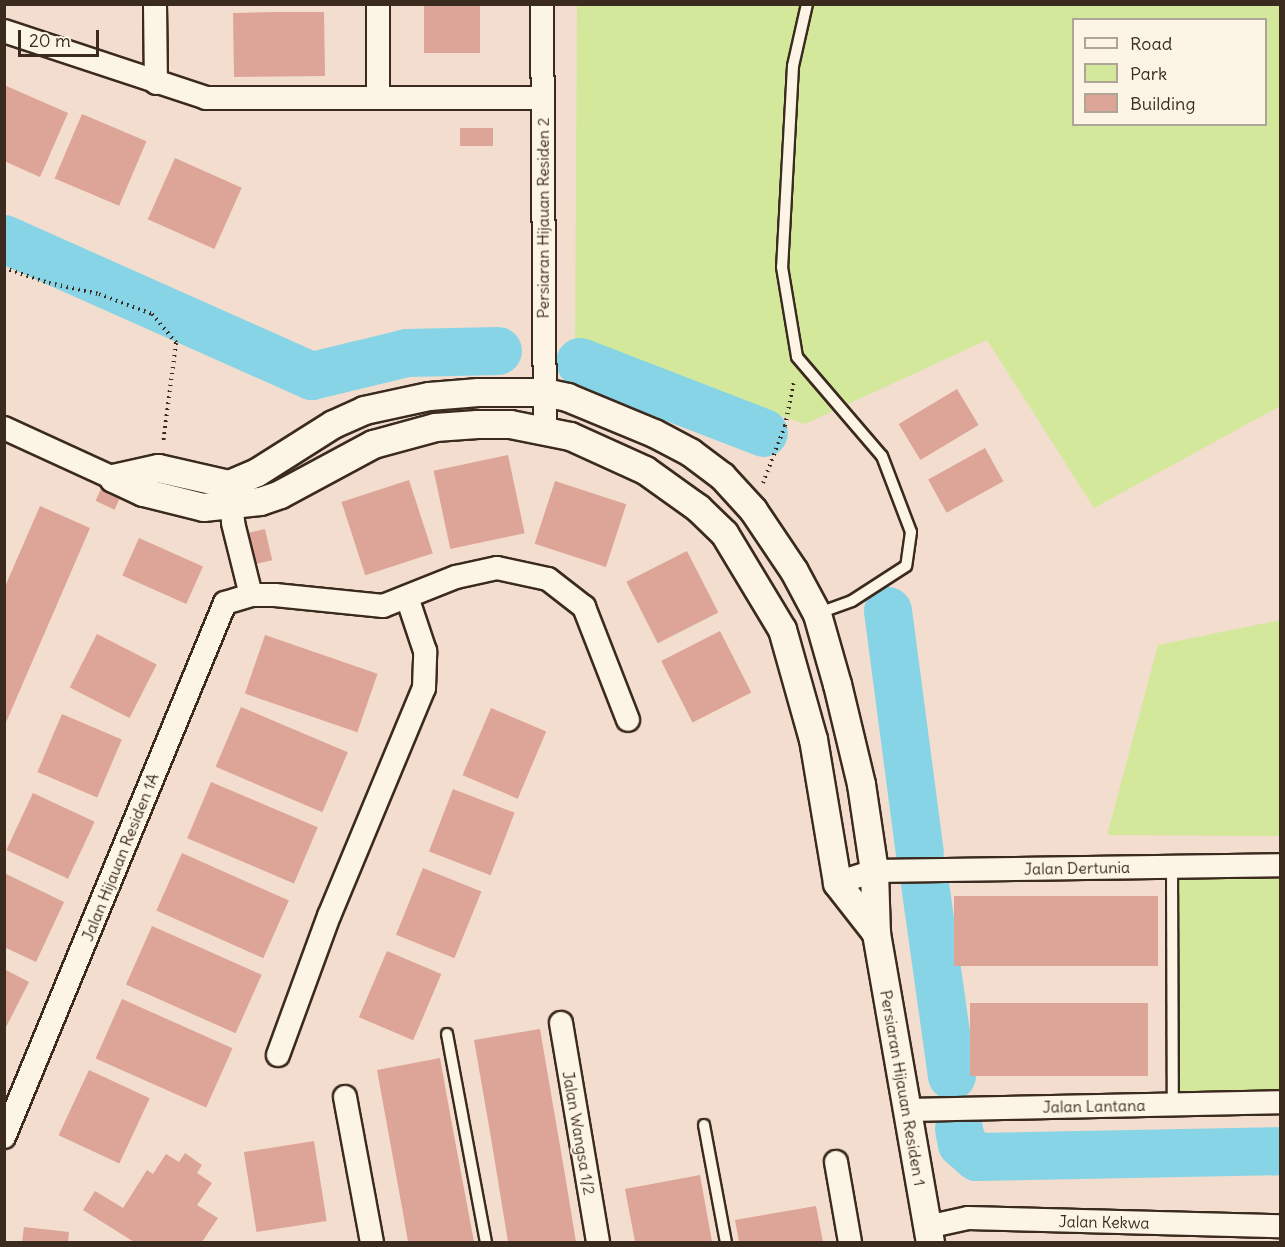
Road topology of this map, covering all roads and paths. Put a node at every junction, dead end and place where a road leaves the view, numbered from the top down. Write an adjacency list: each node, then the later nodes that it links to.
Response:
1 (155, 4): 6 (street)
2 (378, 4): 7 (street)
3 (542, 4): 8 (street, Persiaran Hijauan Residen 2)
4 (807, 4): 10 (lane)
5 (4, 31): 6 (street)
6 (156, 83): 7 (street)
7 (378, 98): 8 (street)
8 (542, 98): 11 (street, Persiaran Hijauan Residen 2)
9 (4, 268): 14 (path)
10 (797, 357): 17 (path); 20 (lane)
11 (544, 392): 12 (street, Persiaran Hijauan Residen 2); 16 (street, Persiaran Hijauan Residen 1); 17 (street, Persiaran Hijauan Residen 1)
12 (545, 431): 16 (street, Persiaran Hijauan Residen 1); 21 (street, Persiaran Hijauan Residen 1)
13 (7, 437): 15 (street)
14 (158, 468): 15 (street, Persiaran Hijauan Residen 1); 16 (street, Persiaran Hijauan Residen 1)
15 (112, 478): 16 (street, Persiaran Hijauan Residen 1)
16 (230, 494): 18 (street)
17 (753, 510): 20 (street, Persiaran Hijauan Residen 1)
18 (251, 595): 19 (street); 36 (street, Jalan Hijauan Residen 1A)
19 (407, 597): 22 (street); 30 (street)
20 (817, 614): 21 (street); 25 (street, Persiaran Hijauan Residen 1)
21 (782, 629): 26 (street, Persiaran Hijauan Residen 1)
22 (628, 720)
23 (1281, 865): 24 (street, Jalan Dertunia)
24 (1172, 867): 25 (street, Jalan Dertunia); 33 (lane)
25 (874, 871): 26 (street, Jalan Dertunia); 27 (street, Persiaran Hijauan Residen 1)
26 (837, 883): 27 (street, Persiaran Hijauan Residen 1)
27 (876, 933): 34 (street, Persiaran Hijauan Residen 1)
28 (561, 1023): 42 (street, Jalan Wangsa 1/2)
29 (447, 1034): 41 (lane)
30 (278, 1055)
31 (345, 1097): 40 (street)
32 (1281, 1102): 33 (street, Jalan Lantana)
33 (1173, 1104): 34 (street, Jalan Lantana)
34 (907, 1110): 39 (street, Persiaran Hijauan Residen 1)
35 (704, 1125): 43 (lane)
36 (4, 1137)
37 (836, 1162): 44 (street)
38 (1281, 1226): 39 (street, Jalan Kekwa)
39 (929, 1235)
40 (372, 1242)
41 (486, 1242)
42 (598, 1242)
43 (726, 1242)
44 (850, 1242)

